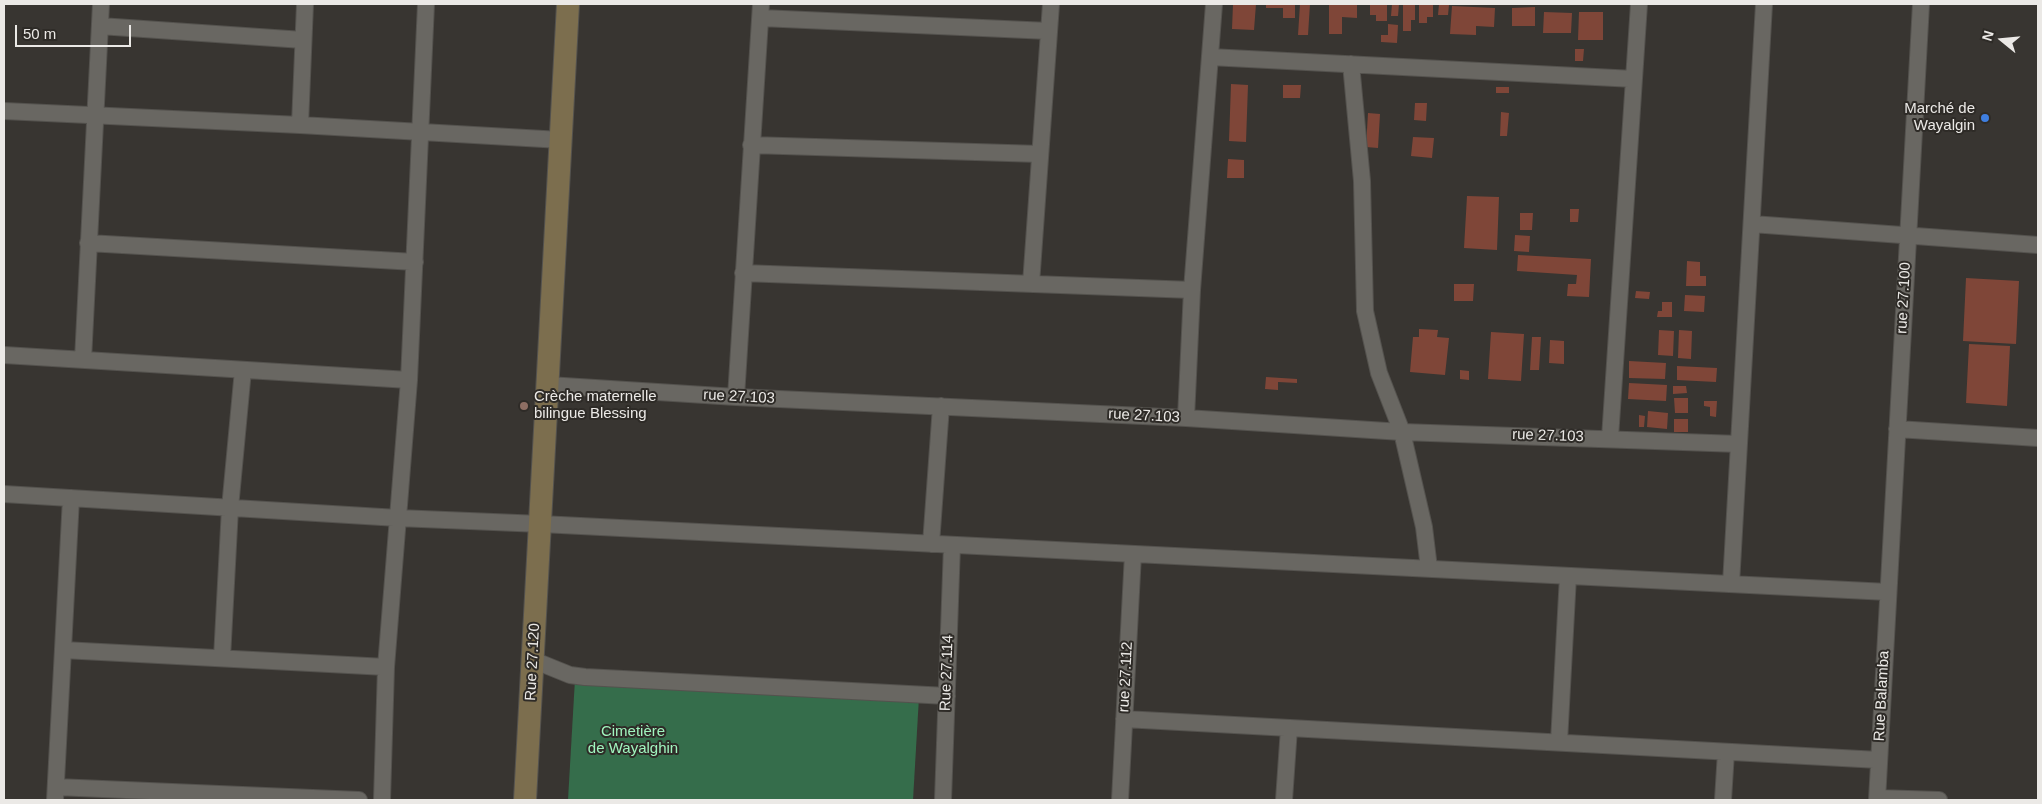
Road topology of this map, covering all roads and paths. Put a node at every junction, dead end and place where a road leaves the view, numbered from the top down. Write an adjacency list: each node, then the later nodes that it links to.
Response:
1 (101, 4): 11 (street)
2 (305, 4): 13 (street)
3 (426, 4): 20 (street)
4 (568, 4): 21 (street, Rue 27.120)
5 (1050, 4): 12 (street)
6 (1214, 4): 14 (street)
7 (1639, 4): 16 (street)
8 (1764, 4): 24 (street)
9 (1921, 4): 25 (street, rue 27.100)
10 (761, 11): 12 (street); 22 (street)
11 (100, 26): 13 (street); 18 (street)
12 (1049, 31): 23 (street)
13 (303, 40): 19 (street)
14 (1210, 56): 15 (street); 31 (street)
15 (1352, 64): 16 (street); 41 (street)
16 (1634, 79): 42 (street)
17 (4, 111): 18 (street)
18 (95, 116): 19 (street); 26 (street)
19 (300, 125): 20 (street)
20 (420, 134): 21 (street); 28 (street)
21 (561, 140): 36 (street, Rue 27.120)
22 (751, 145): 23 (street); 29 (street)
23 (1040, 154): 30 (street)
24 (1752, 224): 25 (street); 44 (street)
25 (1908, 236): 27 (street); 40 (street, rue 27.100)
26 (88, 243): 28 (street); 33 (street)
27 (2038, 245)
28 (415, 262): 35 (street)
29 (743, 273): 30 (street); 37 (street)
30 (1031, 284): 31 (street)
31 (1192, 290): 39 (street)
32 (4, 355): 33 (street)
33 (83, 360): 34 (street)
34 (243, 370): 35 (street); 47 (street)
35 (409, 380): 48 (street)
36 (548, 385): 37 (street, rue 27.103); 49 (street, Rue 27.120)
37 (736, 397): 38 (street, rue 27.103)
38 (941, 406): 39 (street, rue 27.103); 50 (street)
39 (1186, 418): 41 (street, rue 27.103)
40 (1897, 429): 43 (street); 56 (street, rue 27.100)
41 (1402, 432): 42 (street, rue 27.103); 53 (street)
42 (1610, 438): 44 (street, rue 27.103)
43 (2038, 438)
44 (1739, 444): 55 (street)
45 (4, 494): 46 (street)
46 (72, 498): 47 (street); 57 (street)
47 (230, 508): 48 (street); 58 (street)
48 (398, 518): 49 (street); 60 (street)
49 (541, 524): 50 (street); 59 (street, Rue 27.120)
50 (931, 544): 51 (street)
51 (952, 545): 52 (street); 61 (street, Rue 27.114)
52 (1133, 554): 53 (street); 62 (street, rue 27.112)
53 (1429, 568): 54 (street)
54 (1568, 576): 55 (street); 64 (street)
55 (1731, 584): 56 (street)
56 (1888, 592): 66 (street, Rue Balamba)
57 (63, 650): 58 (street); 67 (street)
58 (222, 658): 60 (street)
59 (533, 660): 61 (street); 71 (street, Rue 27.120)
60 (386, 667): 70 (street)
61 (946, 696): 72 (street, Rue 27.114)
62 (1124, 719): 63 (street); 73 (street, rue 27.112)
63 (1288, 728): 64 (street); 74 (street)
64 (1559, 742): 65 (street)
65 (1726, 752): 66 (street); 75 (street)
66 (1879, 760): 68 (street, Rue Balamba)
67 (56, 794): 69 (street)
68 (1878, 799): 76 (street)
69 (359, 800)
70 (382, 800)
71 (525, 800)
72 (943, 800)
73 (1120, 800)
74 (1284, 800)
75 (1723, 800)
76 (1939, 800)

